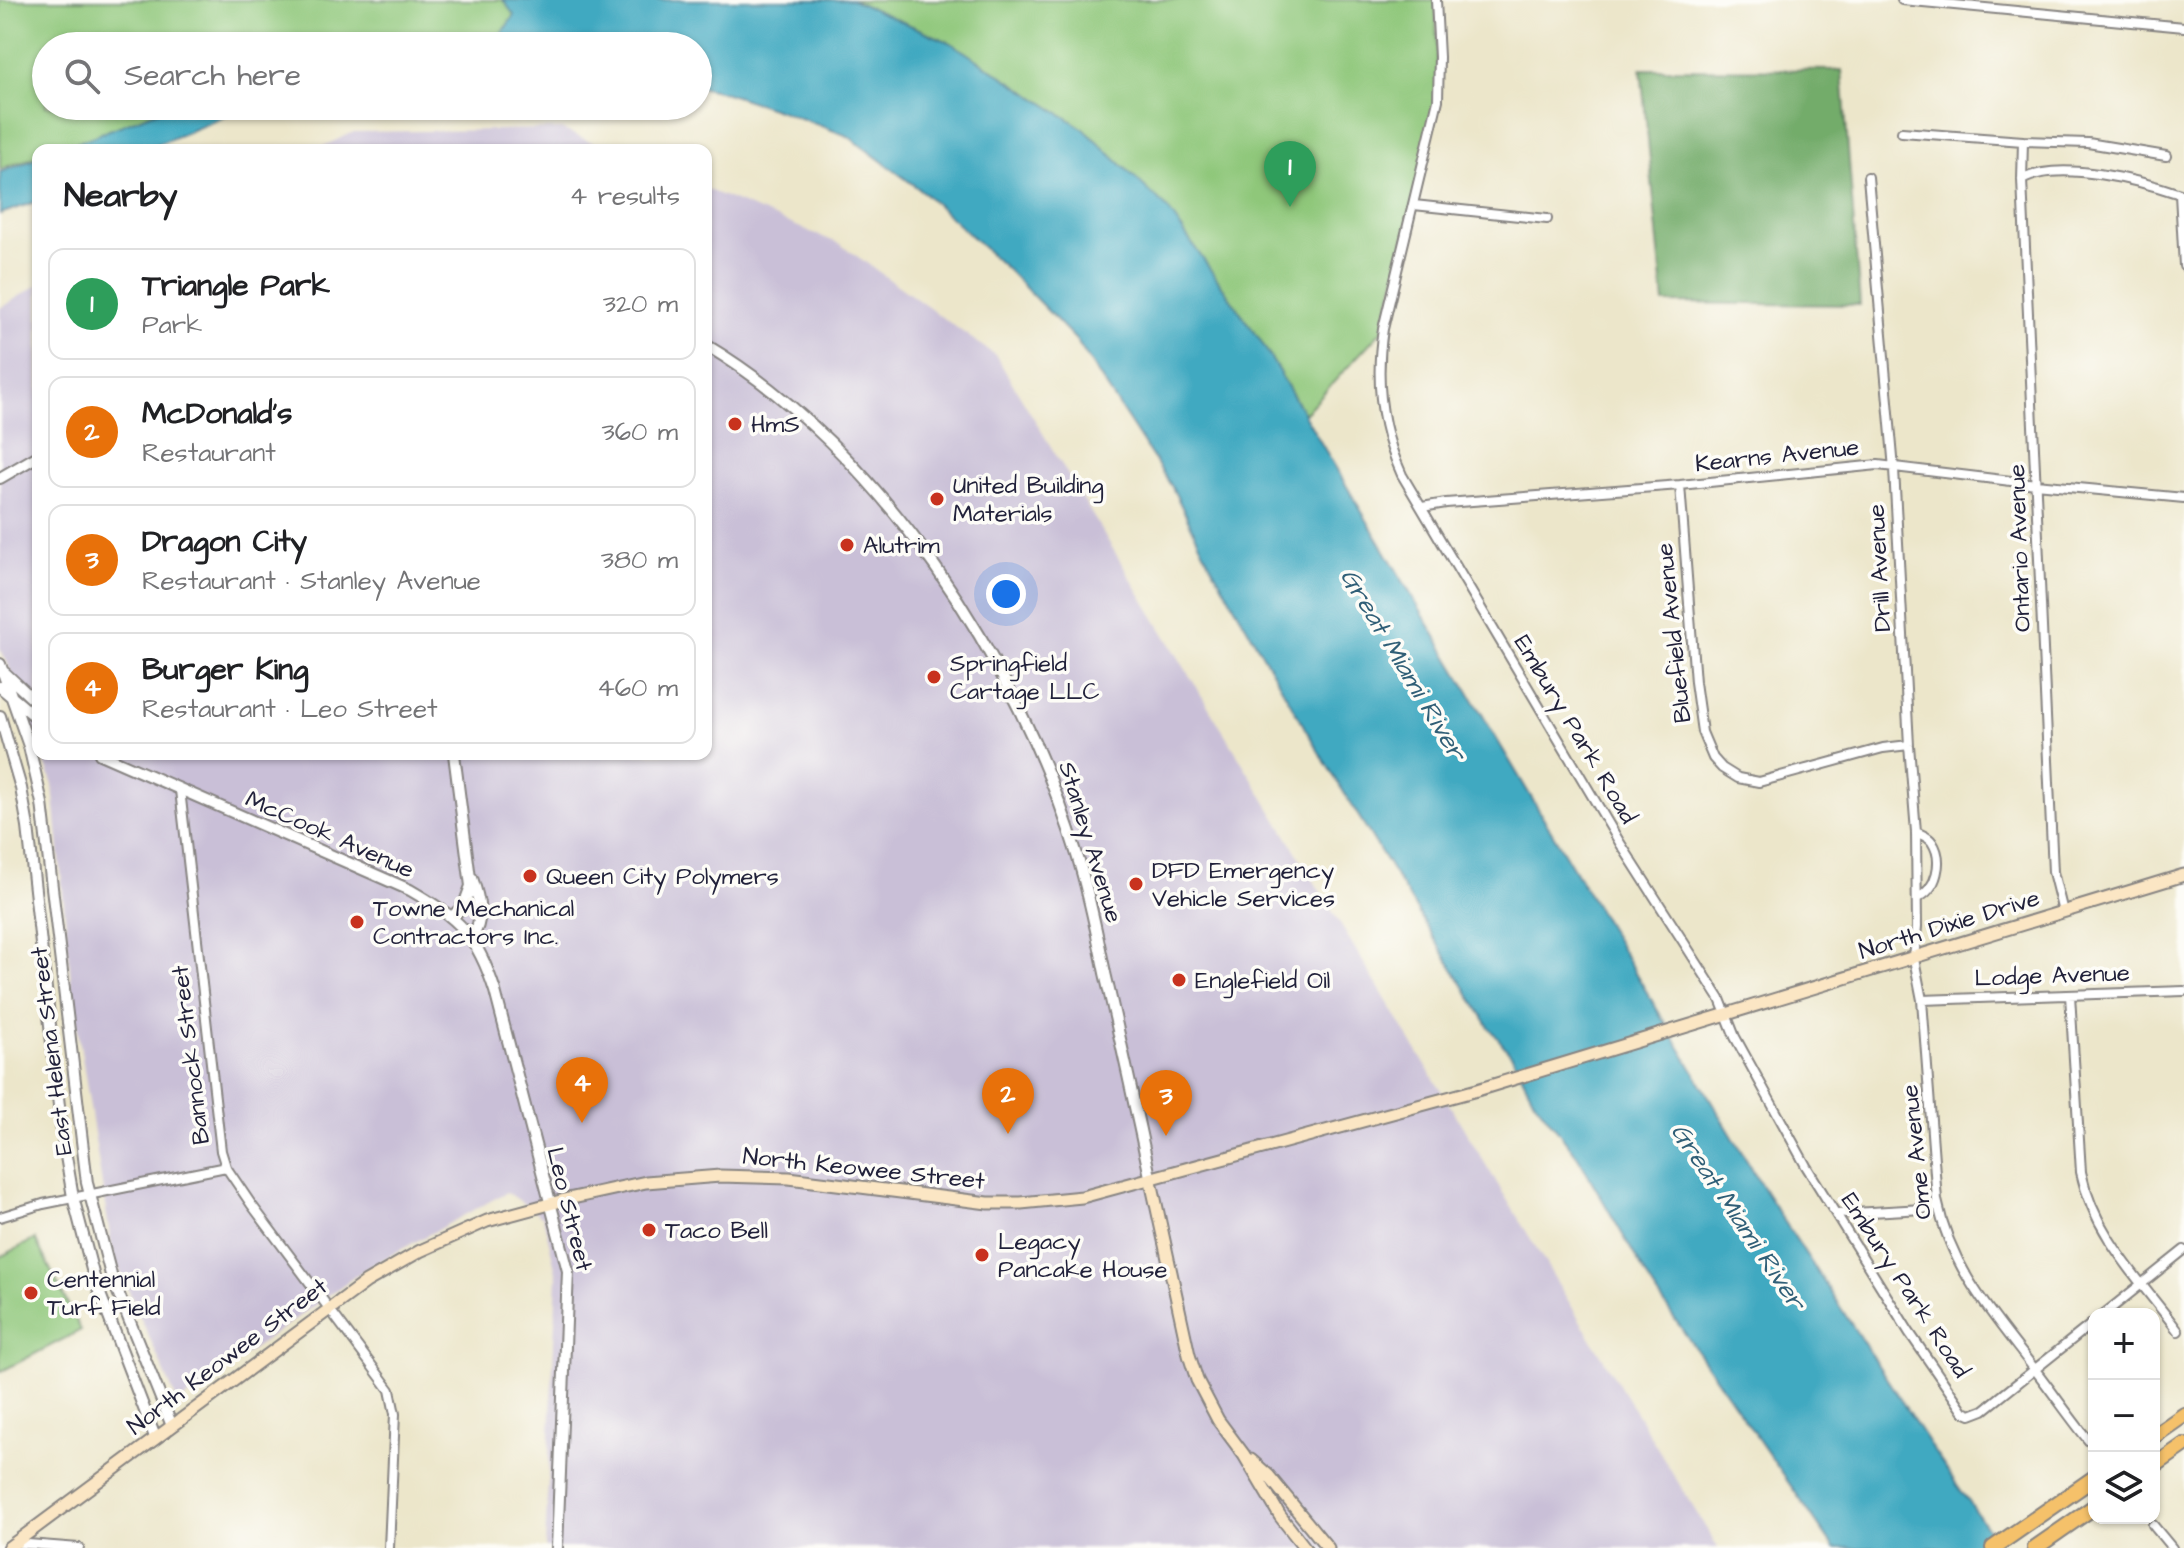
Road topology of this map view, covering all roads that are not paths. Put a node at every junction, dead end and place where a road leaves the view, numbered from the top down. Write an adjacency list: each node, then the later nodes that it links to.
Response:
1 (1436, 0): 9 (street, Embury Park Road)
2 (1902, 0): 3 (street)
3 (2184, 27)
4 (1902, 132): 5 (street)
5 (2023, 141): 6 (street); 8 (street, Ontario Avenue)
6 (2166, 156)
7 (1868, 177): 14 (street, Drill Avenue)
8 (2022, 180): 11 (street); 16 (street, Ontario Avenue)
9 (1414, 205): 10 (street); 19 (street, Embury Park Road)
10 (1547, 219)
11 (2184, 266)
12 (712, 349): 50 (street, Stanley Avenue)
13 (32, 459): 15 (street)
14 (1894, 469): 16 (street, Kearns Avenue); 17 (street, Kearns Avenue); 26 (street, Drill Avenue)
15 (0, 478)
16 (2036, 484): 18 (street, Kearns Avenue); 36 (street, Ontario Avenue)
17 (1680, 485): 19 (street, Kearns Avenue); 26 (street, Bluefield Avenue)
18 (2184, 498)
19 (1422, 507): 45 (street, Embury Park Road)
20 (2, 668): 22 (street, East Helena Street); 23 (street)
21 (0, 687): 22 (street)
22 (10, 696): 24 (street); 27 (street, East Helena Street)
23 (32, 698)
24 (32, 714)
25 (0, 716): 40 (street, East Helena Street)
26 (1909, 745): 32 (street, Drill Avenue)
27 (32, 759)
28 (32, 760): 38 (street, East Helena Street)
29 (113, 760): 31 (street, McCook Avenue)
30 (455, 760): 33 (street)
31 (180, 790): 37 (street, McCook Avenue); 49 (street, Bannock Street)
32 (1916, 832): 35 (street, Drill Avenue); 35 (street)
33 (470, 873): 37 (street); 39 (street)
34 (2184, 875): 36 (main road, North Dixie Drive)
35 (1917, 898): 41 (street, Drill Avenue)
36 (2063, 912): 41 (main road, North Dixie Drive)
37 (452, 917): 39 (street, Leo Street)
38 (58, 936): 40 (street); 47 (street, East Helena Street)
39 (472, 937): 53 (street, Leo Street)
40 (40, 938): 48 (street, East Helena Street)
41 (1914, 959): 44 (street, Ome Avenue); 45 (main road, North Dixie Drive)
42 (2184, 991): 43 (street, Lodge Avenue)
43 (2070, 995): 44 (street, Lodge Avenue); 58 (street)
44 (1922, 1000): 54 (street, Ome Avenue)
45 (1727, 1016): 46 (main road, North Dixie Drive); 55 (street, Embury Park Road)
46 (1611, 1050): 50 (main road, North Keowee Street)
47 (73, 1072): 48 (street); 51 (street, East Helena Street)
48 (56, 1074): 52 (street, East Helena Street)
49 (226, 1167): 51 (street); 59 (street, Bannock Street)
50 (1151, 1181): 53 (main road, North Keowee Street); 70 (main road, Stanley Avenue)
51 (89, 1194): 52 (street); 65 (street, East Helena Street)
52 (73, 1197): 56 (street); 67 (street, East Helena Street)
53 (549, 1204): 59 (main road, North Keowee Street); 78 (street, Leo Street)
54 (1938, 1205): 55 (street); 63 (street, Ome Avenue)
55 (1836, 1214): 63 (street, Embury Park Road)
56 (0, 1217)
57 (2184, 1250): 58 (street)
58 (2143, 1283): 60 (street); 62 (street)
59 (328, 1308): 65 (main road, North Keowee Street); 77 (street, Bannock Street)
60 (2112, 1308)
61 (2088, 1327): 63 (street)
62 (2178, 1331)
63 (2036, 1370): 68 (street, Ome Avenue)
64 (2184, 1415): 66 (highway)
65 (172, 1426): 67 (main road, North Keowee Street)
66 (2160, 1432)
67 (155, 1437): 75 (main road, North Keowee Street)
68 (2088, 1440)
69 (2184, 1445): 71 (highway)
70 (1244, 1455): 79 (main road, Stanley Avenue); 80 (main road, Stanley Avenue)
71 (2160, 1462)
72 (2088, 1482): 81 (highway)
73 (2088, 1511): 82 (highway)
74 (2153, 1525): 83 (street)
75 (11, 1546): 76 (street)
76 (79, 1548)
77 (389, 1548)
78 (557, 1548)
79 (1305, 1548)
80 (1328, 1548)
81 (1993, 1548)
82 (2035, 1548)
83 (2172, 1548)

